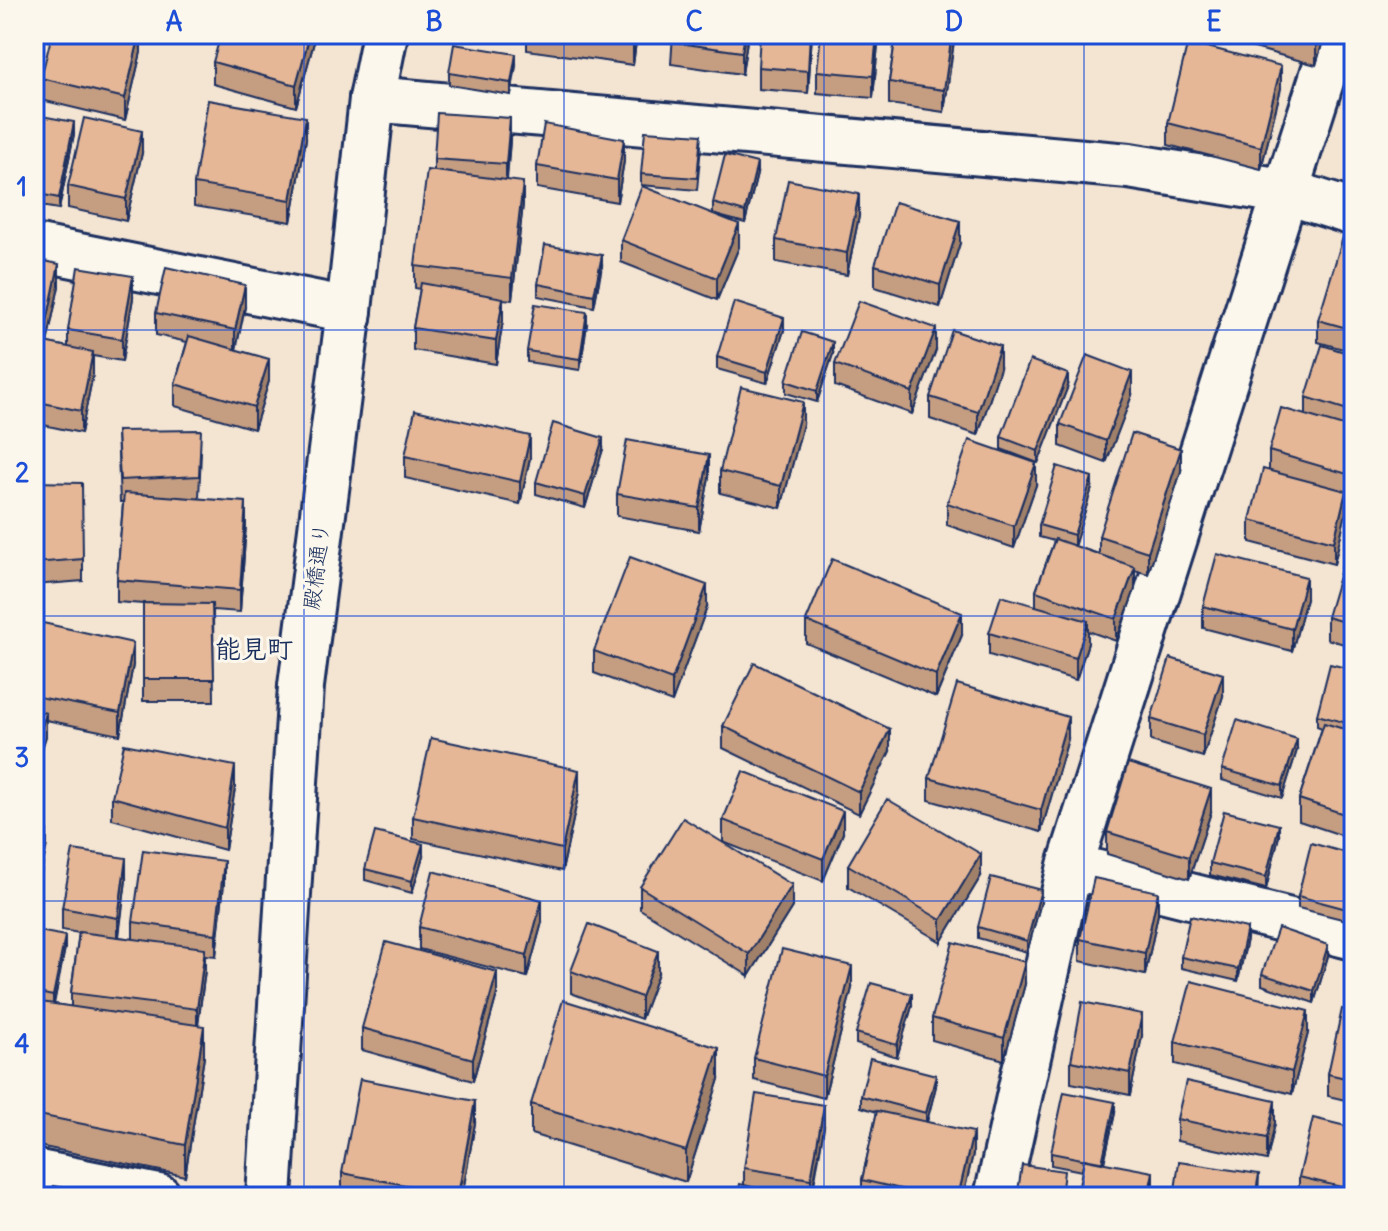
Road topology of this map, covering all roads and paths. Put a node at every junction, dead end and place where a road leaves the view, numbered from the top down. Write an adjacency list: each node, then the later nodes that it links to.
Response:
1 (385, 34): 3 (street, 殿橋通り)
2 (1336, 34): 4 (street)
3 (372, 99): 4 (street); 7 (street, 殿橋通り)
4 (1288, 192): 5 (street); 8 (street)
5 (1354, 213)
6 (34, 247): 7 (street)
7 (349, 310): 12 (street, 殿橋通り)
8 (1070, 866): 9 (street); 13 (street)
9 (1354, 937)
10 (34, 1172): 11 (street)
11 (159, 1197)
12 (269, 1197)
13 (997, 1197)

